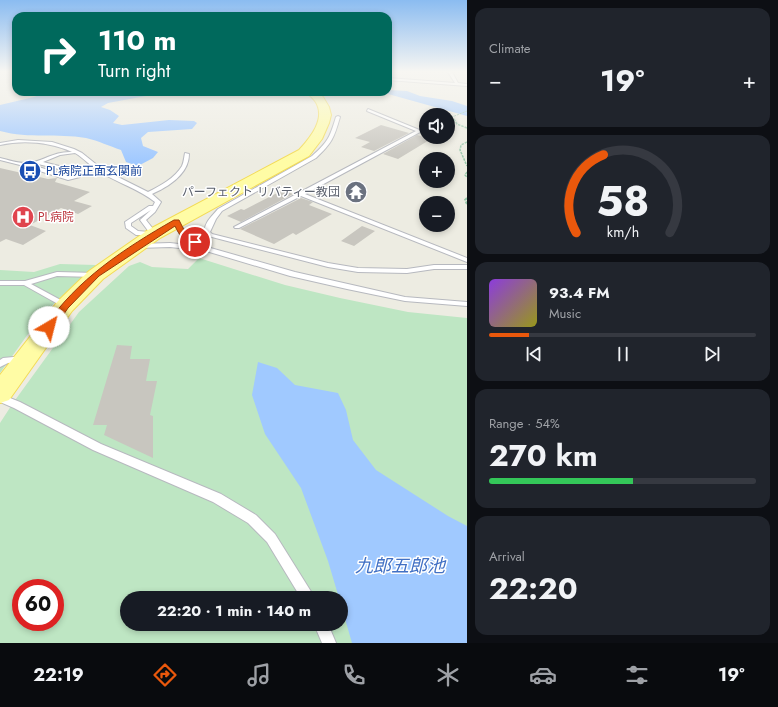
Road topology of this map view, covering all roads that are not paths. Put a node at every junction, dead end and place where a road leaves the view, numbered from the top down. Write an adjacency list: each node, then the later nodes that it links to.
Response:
1 (320, 102): 13 (main road)
2 (368, 110): 11 (lane)
3 (338, 117): 19 (lane)
4 (0, 144): 5 (lane)
5 (80, 154): 8 (lane); 10 (lane)
6 (188, 154): 10 (lane)
7 (0, 159): 9 (lane)
8 (37, 162): 9 (lane); 9 (lane)
9 (26, 165)
10 (148, 194): 12 (lane)
11 (301, 194): 14 (lane); 18 (lane)
12 (156, 200): 15 (lane); 15 (lane)
13 (177, 222): 15 (main road); 17 (lane)
14 (237, 227)
15 (154, 234): 16 (main road)
16 (138, 246): 17 (lane); 20 (main road)
17 (207, 250): 23 (lane)
18 (467, 260)
19 (467, 267)
20 (96, 275): 22 (lane); 24 (main road)
21 (0, 283): 22 (lane)
22 (25, 283): 24 (lane)
23 (467, 304)
24 (65, 306): 25 (main road)
25 (26, 359): 26 (lane); 27 (main road)
26 (0, 364)
27 (0, 393)
28 (0, 398): 29 (lane)
29 (304, 591)
30 (324, 631): 31 (lane)
31 (329, 643)

